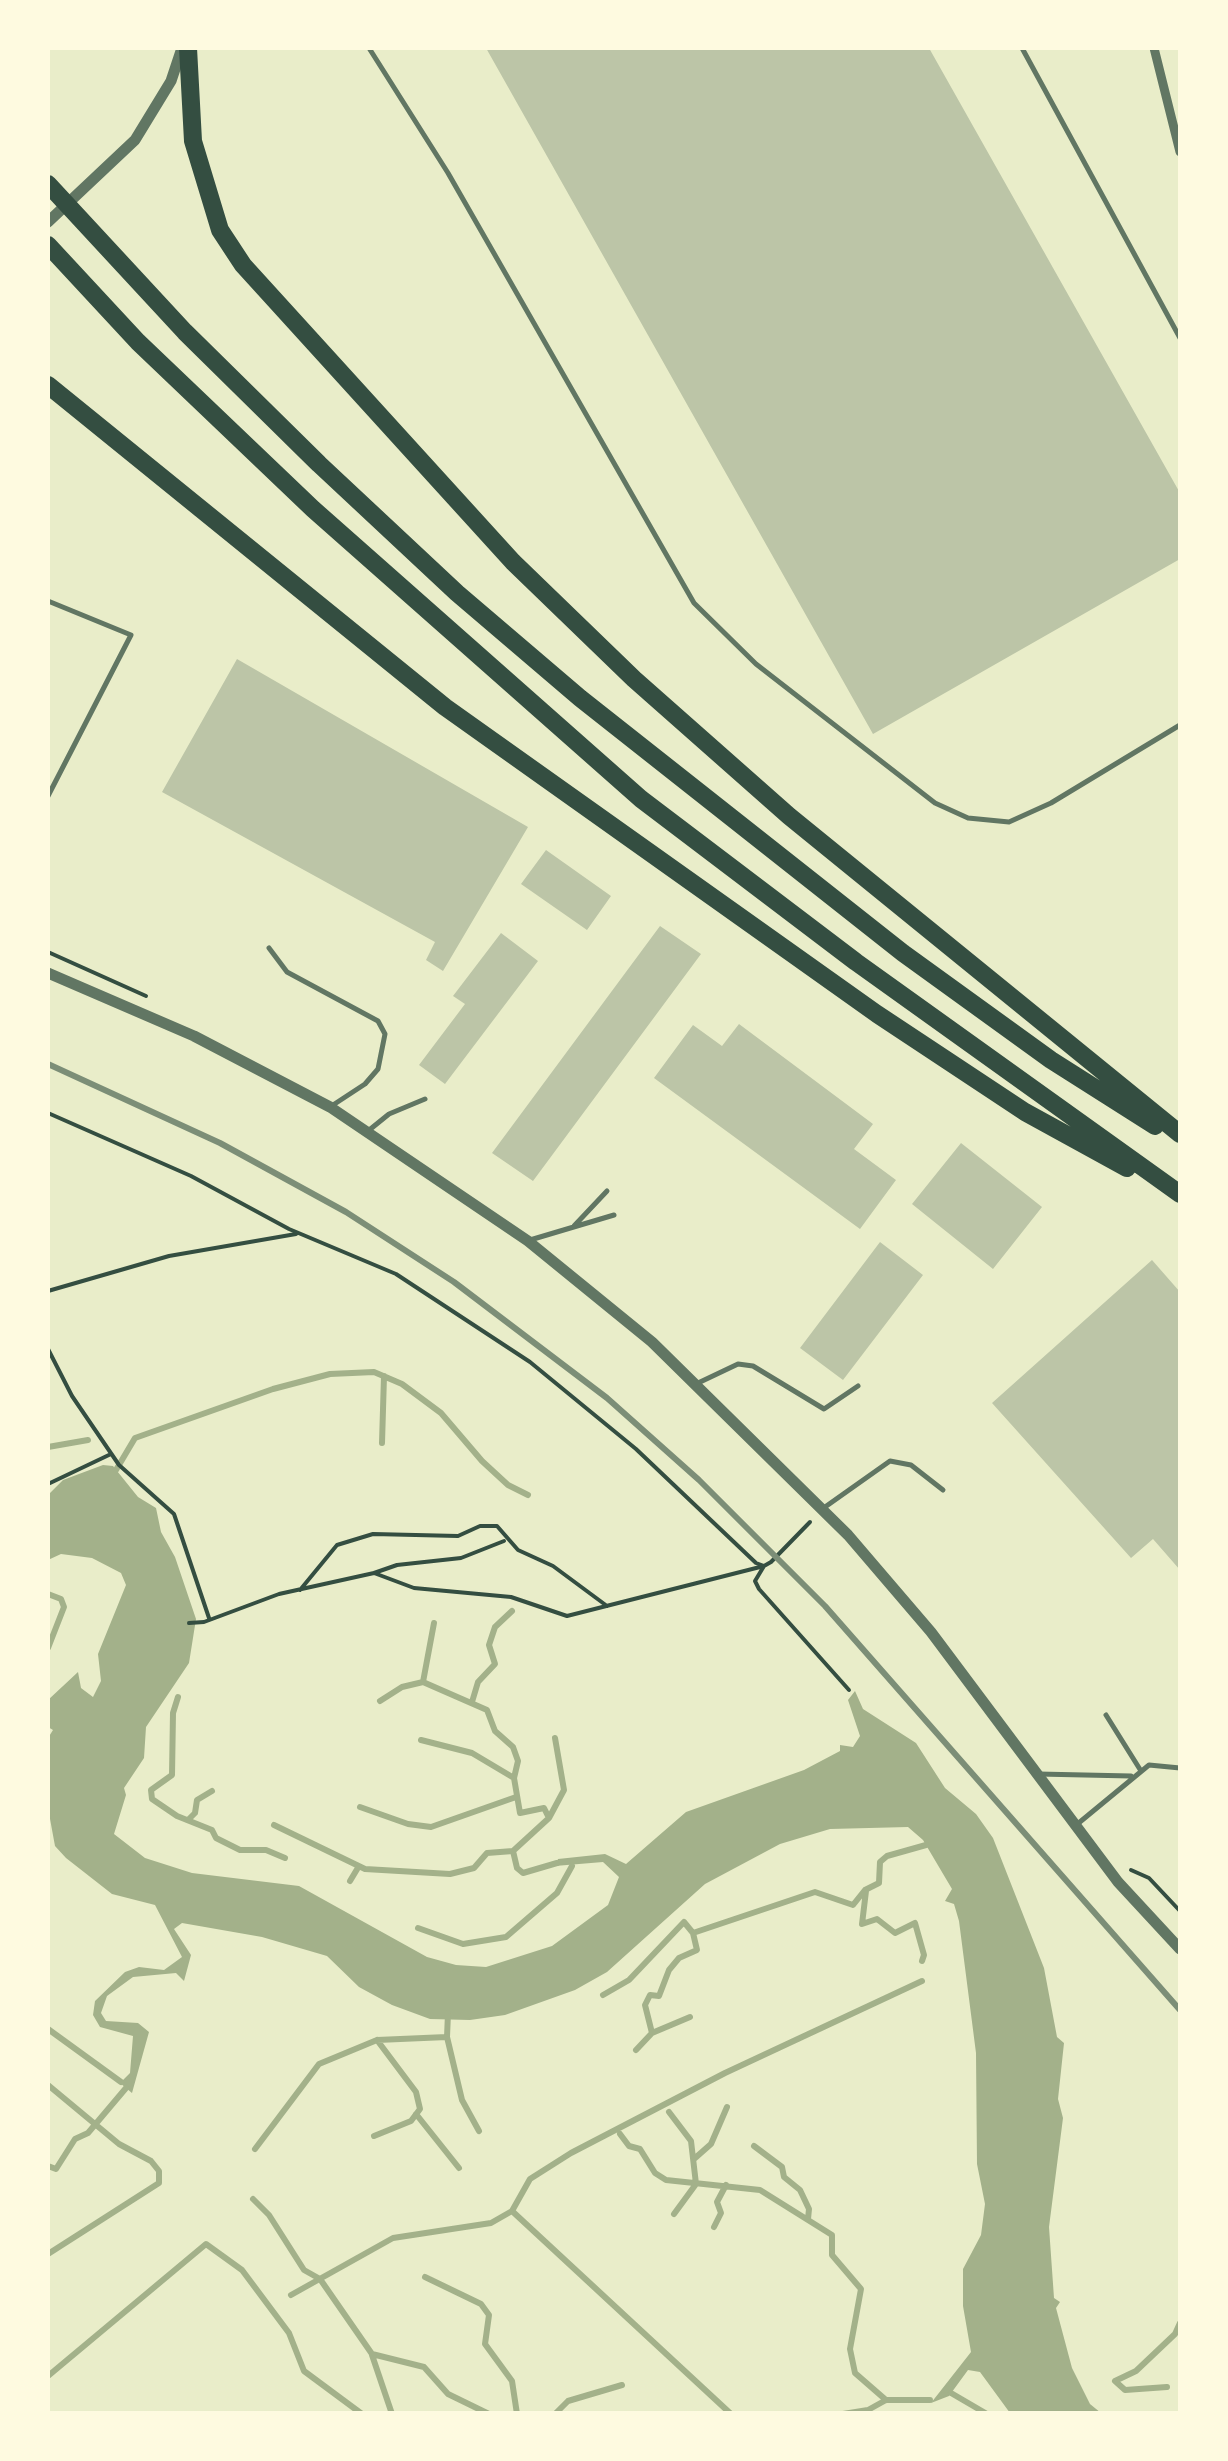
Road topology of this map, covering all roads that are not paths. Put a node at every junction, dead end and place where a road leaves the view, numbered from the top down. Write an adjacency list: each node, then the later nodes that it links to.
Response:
1 (185, 48): 7 (street); 19 (highway)
2 (369, 48): 12 (lane)
3 (1022, 48): 9 (lane)
4 (1154, 48): 5 (street)
5 (1180, 152)
6 (48, 184): 20 (highway)
7 (48, 222)
8 (48, 245): 22 (highway)
9 (1180, 338)
10 (48, 385): 22 (highway)
11 (48, 602): 13 (lane)
12 (1180, 725)
13 (48, 796)
14 (269, 948): 17 (lane)
15 (48, 973): 17 (street)
16 (425, 1099): 18 (lane)
17 (330, 1107): 18 (street)
18 (368, 1131): 25 (street)
19 (1180, 1134)
20 (1180, 1142)
21 (607, 1191): 24 (lane)
22 (1180, 1196)
23 (614, 1215): 24 (lane)
24 (572, 1228): 25 (lane)
25 (528, 1241): 26 (street)
26 (698, 1383): 27 (lane); 29 (street)
27 (858, 1386)
28 (944, 1490): 29 (lane)
29 (822, 1509): 33 (street)
30 (1106, 1715): 32 (lane)
31 (1180, 1768): 32 (lane)
32 (1141, 1771): 34 (lane)
33 (1036, 1775): 34 (lane); 35 (street)
34 (1134, 1776): 35 (lane)
35 (1074, 1826): 36 (street)
36 (1180, 1949)

